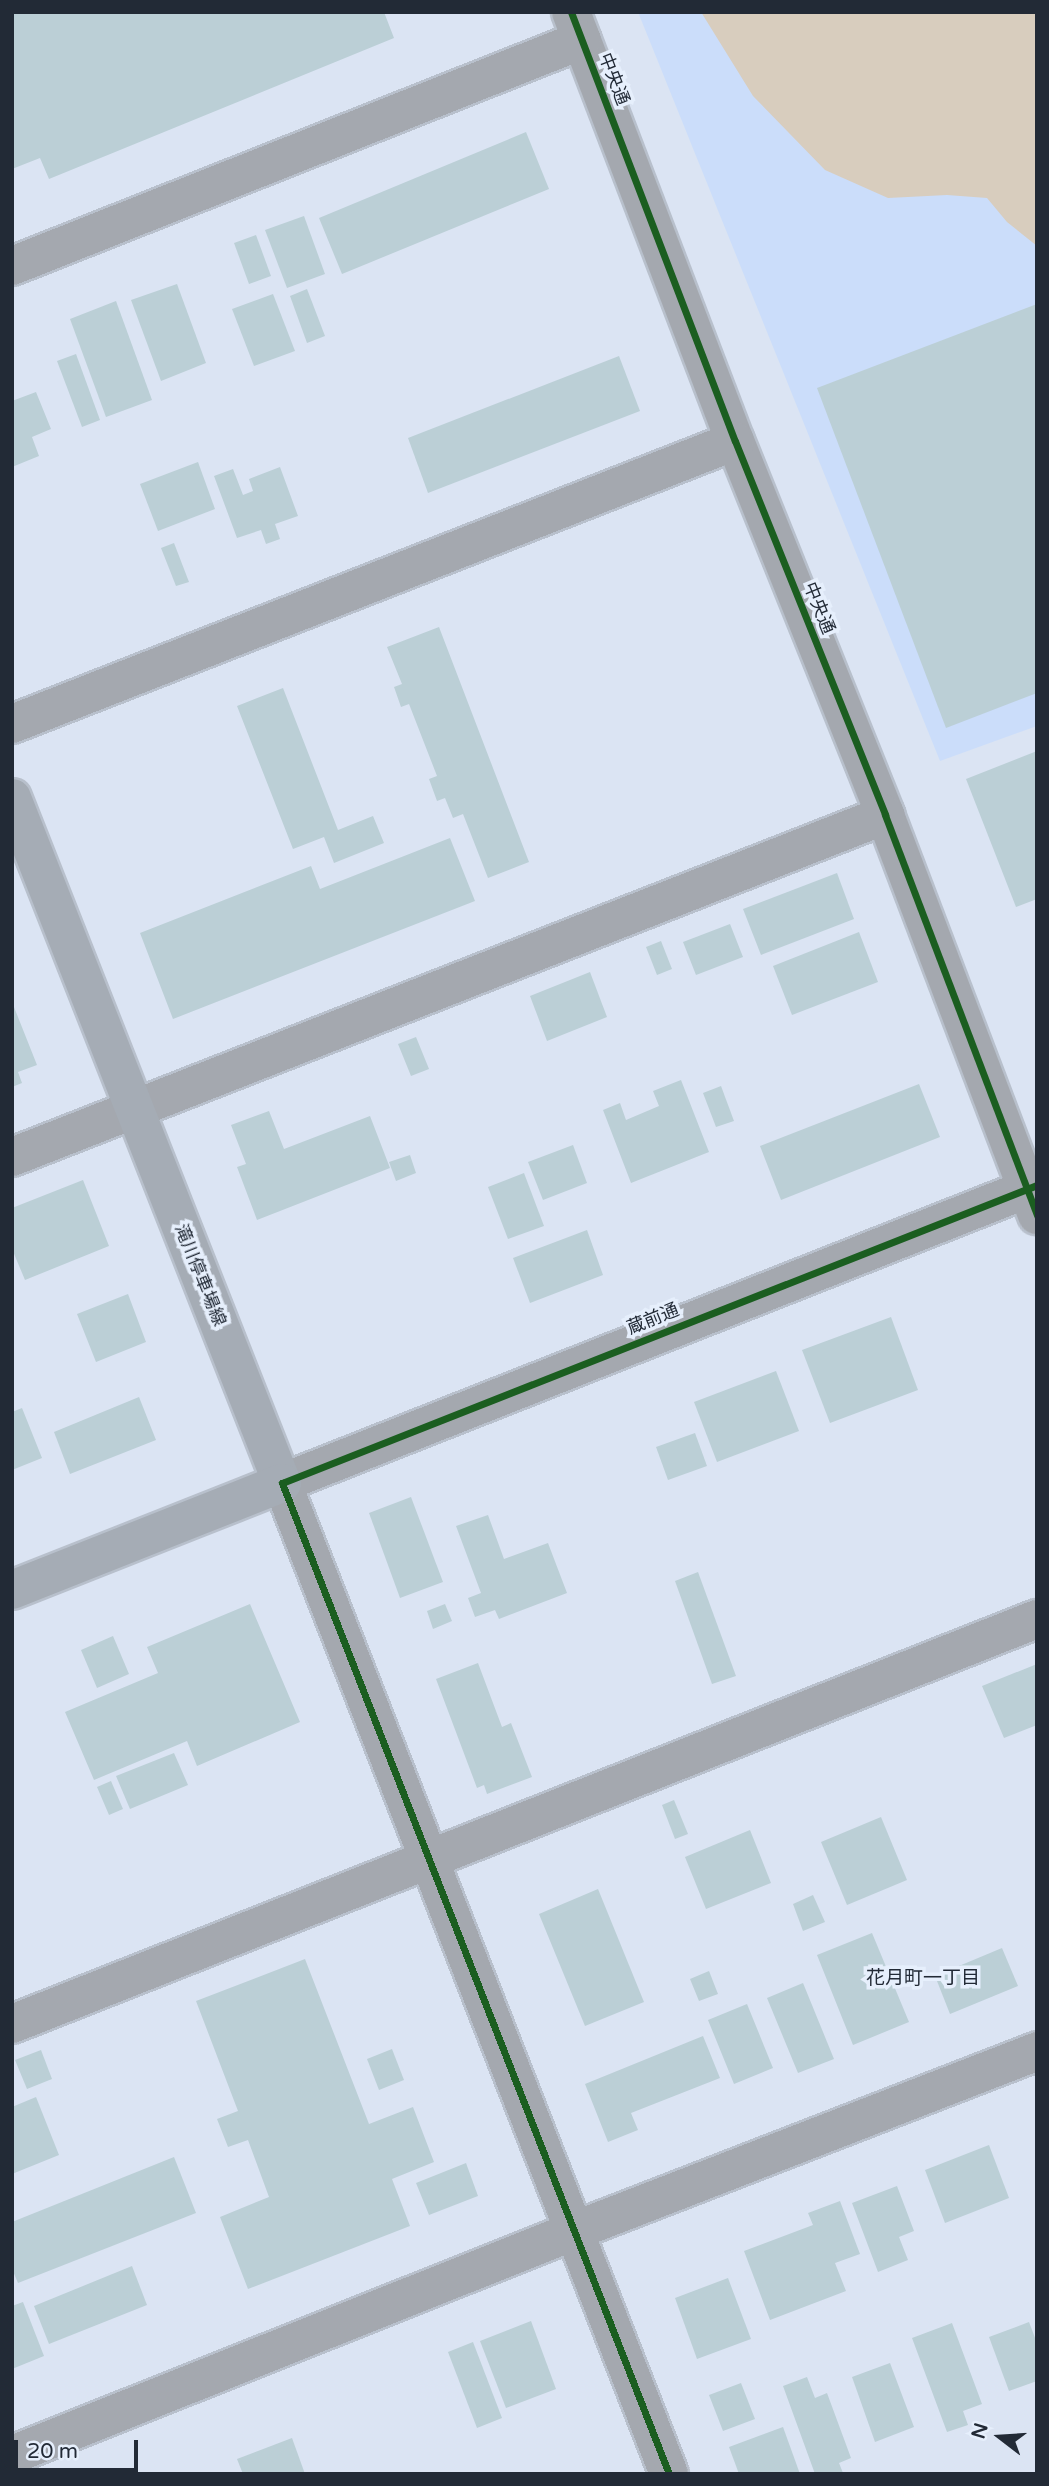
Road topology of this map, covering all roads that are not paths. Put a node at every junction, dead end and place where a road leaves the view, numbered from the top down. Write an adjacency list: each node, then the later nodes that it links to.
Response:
1 (577, 26): 2 (street); 3 (street, 中央通)
2 (12, 266)
3 (735, 441): 4 (street); 6 (street, 中央通)
4 (12, 724)
5 (12, 798): 7 (main road, 滝川停車場線)
6 (885, 815): 7 (street); 9 (street, 中央通)
7 (134, 1108): 8 (street); 10 (main road, 滝川停車場線)
8 (12, 1157)
9 (1033, 1196): 10 (street, 蔵前通)
10 (282, 1483): 11 (main road); 13 (street)
11 (12, 1590)
12 (1037, 1619): 13 (street)
13 (428, 1860): 14 (street); 16 (street)
14 (12, 2024)
15 (1037, 2051): 16 (street)
16 (573, 2231): 17 (street); 18 (street)
17 (12, 2455)
18 (669, 2474)

